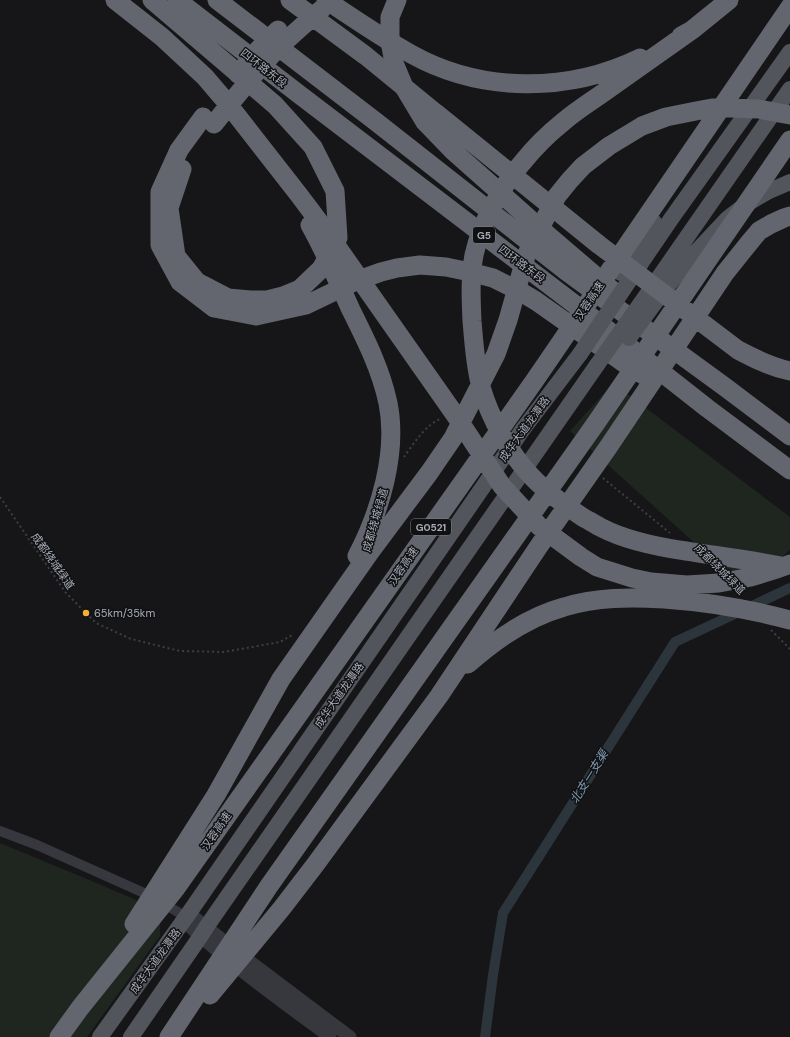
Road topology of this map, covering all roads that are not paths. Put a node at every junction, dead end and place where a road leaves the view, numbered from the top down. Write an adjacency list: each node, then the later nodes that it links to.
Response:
1 (115, 0): 18 (highway, bridge)
2 (152, 0): 17 (highway)
3 (177, 0): 26 (highway, 四环路东段 / G5)
4 (217, 0): 25 (highway, 四环路东段 / G5)
5 (290, 0): 24 (highway, bridge)
6 (312, 0): 17 (highway, bridge)
7 (326, 0): 13 (highway, bridge)
8 (332, 0): 17 (highway, bridge)
9 (397, 0): 25 (highway)
10 (729, 0): 13 (highway, bridge)
11 (781, 0): 22 (main road)
12 (790, 7): 37 (highway, 汉蓉高速 / G0521, bridge)
13 (692, 30): 30 (highway, bridge)
14 (790, 52): 22 (main road)
15 (790, 89): 23 (main road)
16 (790, 115): 32 (highway, bridge)
17 (209, 120): 26 (highway)
18 (249, 132): 29 (highway, bridge); 32 (highway, bridge)
19 (790, 140): 41 (highway, bridge)
20 (790, 182): 23 (main road)
21 (790, 216): 33 (highway, bridge)
22 (638, 257): 35 (main road, 成华大道龙潭路, bridge)
23 (660, 286): 36 (main road, 成华大道龙潭路, bridge)
24 (790, 371)
25 (725, 387): 27 (highway, 四环路东段 / G5)
26 (707, 408): 28 (highway, 四环路东段 / G5)
27 (790, 436)
28 (790, 470)
29 (790, 564)
30 (790, 568)
31 (790, 620): 33 (highway, bridge)
32 (281, 679): 37 (highway, bridge)
33 (439, 696): 42 (highway, bridge)
34 (0, 830): 35 (street)
35 (186, 917): 36 (street); 39 (main road, 成华大道龙潭路)
36 (203, 932): 40 (main road, 成华大道龙潭路); 43 (street); 44 (street)
37 (80, 1008): 38 (highway, 汉蓉高速 / G0521, bridge)
38 (59, 1037)
39 (100, 1037)
40 (131, 1037)
41 (169, 1037)
42 (177, 1037)
43 (330, 1037)
44 (350, 1037)

